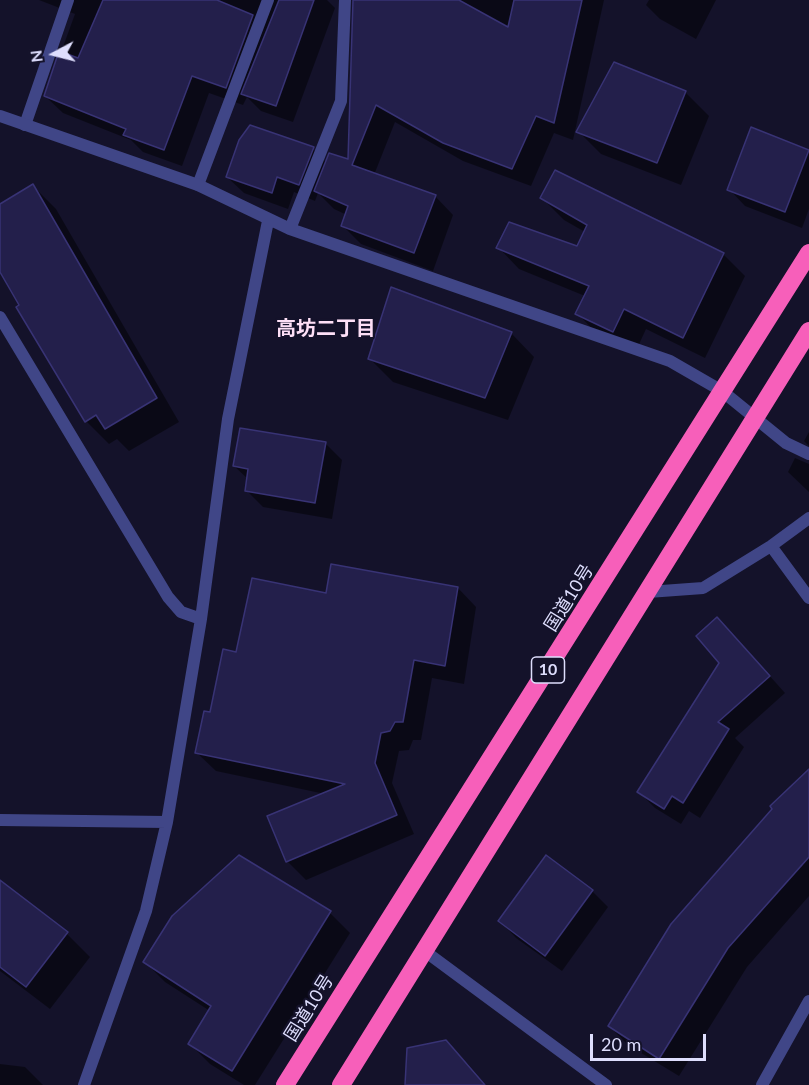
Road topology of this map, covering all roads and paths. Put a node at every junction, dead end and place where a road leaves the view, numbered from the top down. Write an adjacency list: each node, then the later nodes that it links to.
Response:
1 (68, 0): 5 (street)
2 (268, 0): 6 (street)
3 (345, 0): 8 (street)
4 (0, 116): 5 (street)
5 (25, 125): 6 (street)
6 (198, 185): 7 (street)
7 (268, 221): 8 (street); 19 (street)
8 (290, 229): 12 (street)
9 (809, 254): 12 (highway, 国道10号 / 10)
10 (0, 316): 19 (street)
11 (809, 331): 13 (highway, 10)
12 (722, 390): 13 (street); 25 (highway, 国道10号 / 10)
13 (755, 418): 14 (street); 17 (highway, 10)
14 (809, 453)
15 (809, 518): 16 (street)
16 (771, 546): 17 (street); 18 (street)
17 (648, 592): 22 (highway, 10)
18 (809, 597)
19 (201, 619): 21 (street)
20 (0, 820): 21 (street)
21 (167, 822): 24 (street)
22 (426, 952): 26 (highway, 10); 27 (street)
23 (809, 1001): 28 (street)
24 (84, 1085)
25 (285, 1085)
26 (341, 1085)
27 (606, 1085)
28 (762, 1085)

